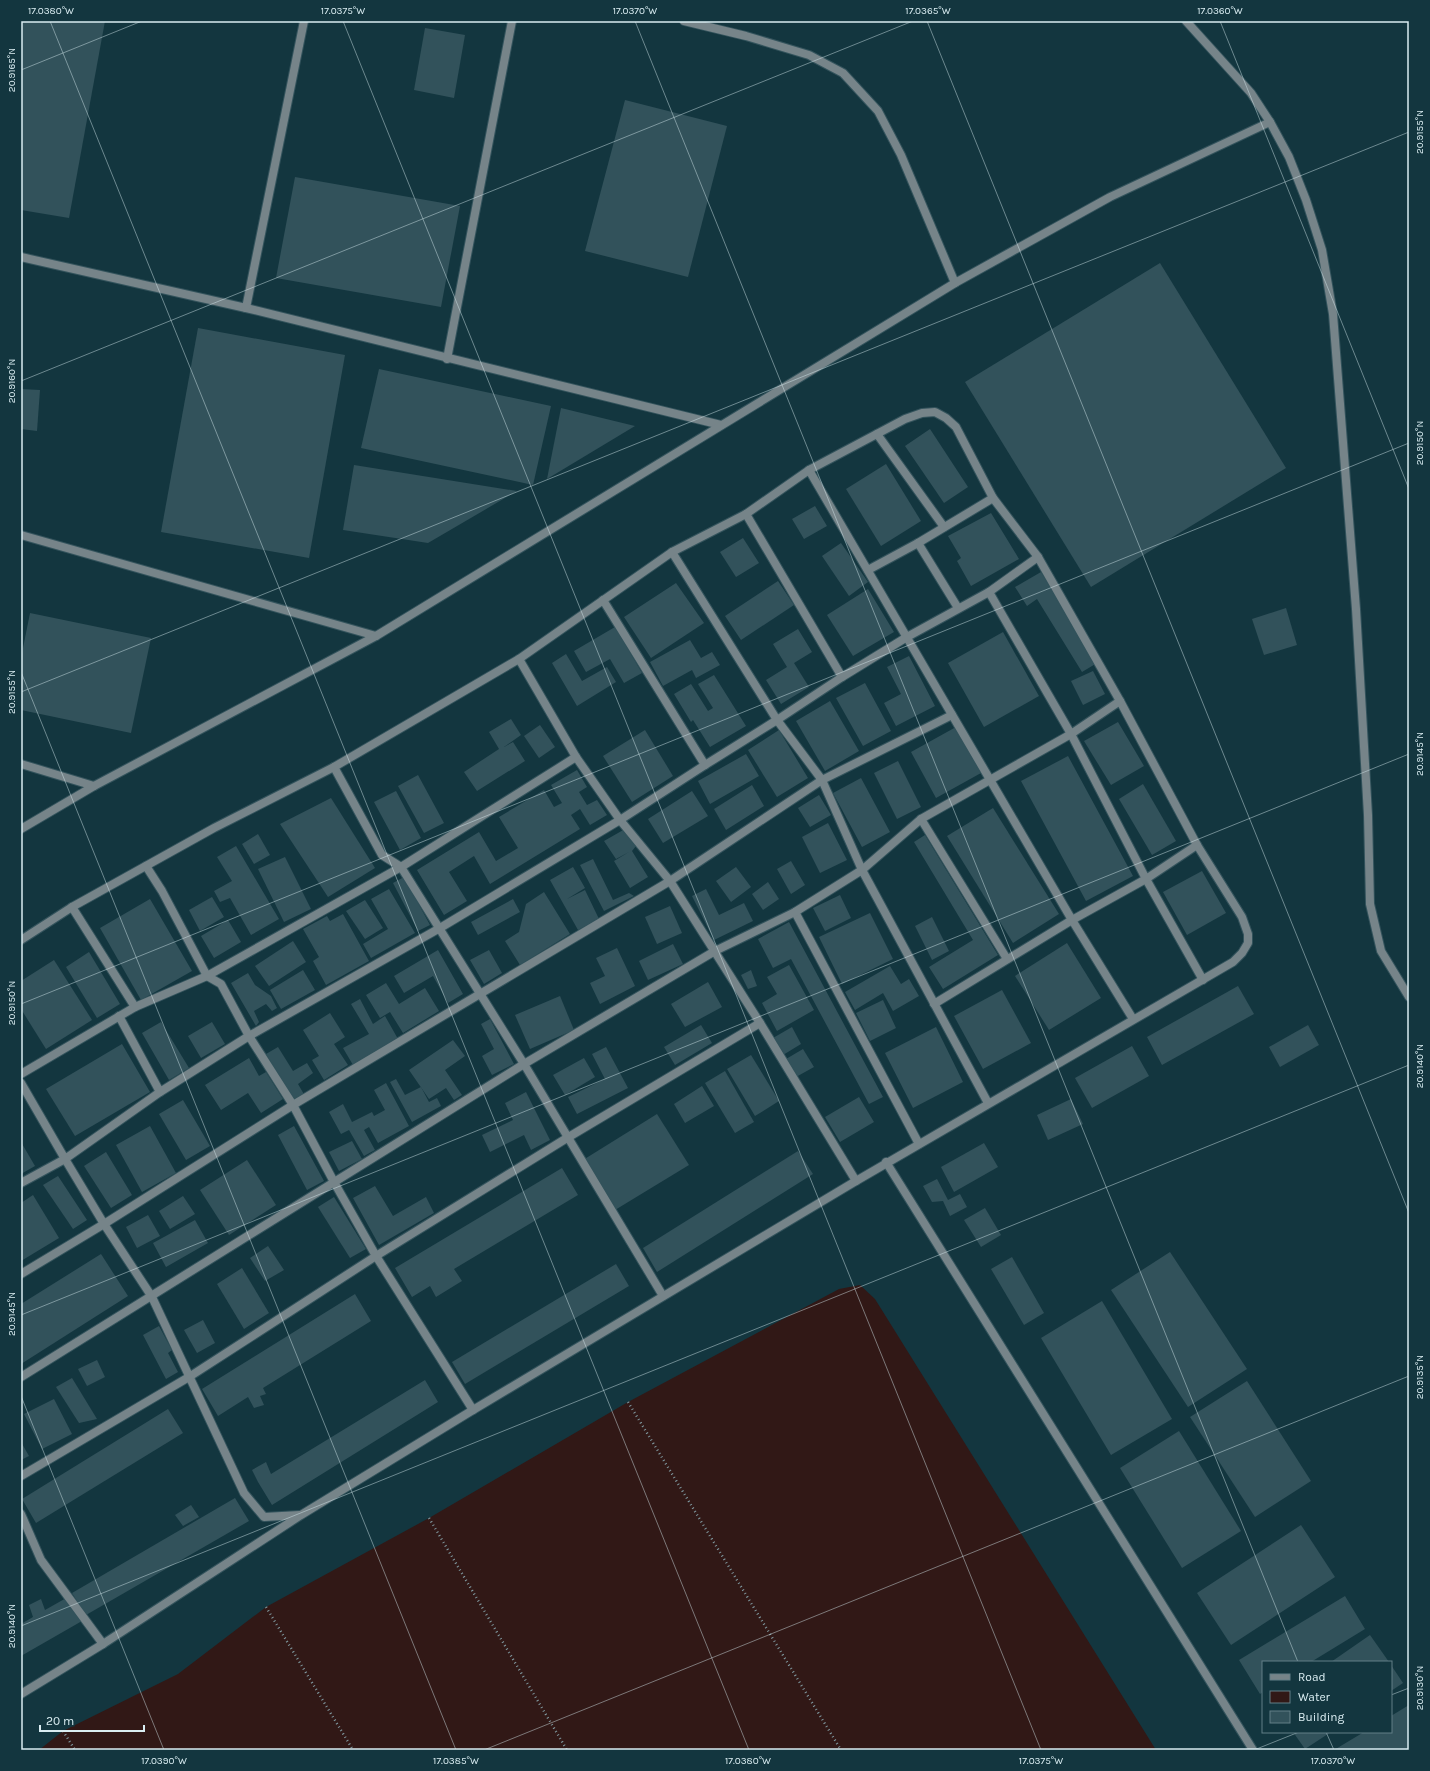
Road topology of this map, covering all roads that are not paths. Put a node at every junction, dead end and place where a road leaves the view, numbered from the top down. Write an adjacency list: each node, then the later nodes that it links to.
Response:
1 (304, 21): 8 (street)
2 (512, 21): 9 (street)
3 (684, 21): 7 (street)
4 (1186, 21): 5 (street)
5 (1270, 122): 7 (street); 58 (street)
6 (21, 257): 8 (street)
7 (956, 283): 10 (street)
8 (246, 308): 9 (street)
9 (447, 359): 10 (street)
10 (721, 425): 24 (street)
11 (877, 434): 12 (street); 13 (street); 15 (street)
12 (809, 470): 14 (street); 20 (street)
13 (992, 498): 15 (street); 19 (street)
14 (746, 514): 18 (street); 27 (street)
15 (944, 528): 17 (street)
16 (21, 535): 24 (street)
17 (918, 544): 20 (street); 23 (street)
18 (672, 552): 22 (street); 30 (street)
19 (1038, 557): 21 (street); 28 (street)
20 (868, 570): 25 (street)
21 (988, 592): 23 (street); 31 (street)
22 (603, 600): 26 (street); 34 (street)
23 (958, 608): 25 (street)
24 (376, 636): 38 (street)
25 (907, 637): 27 (street); 29 (street)
26 (519, 659): 32 (street); 35 (street)
27 (842, 677): 30 (street)
28 (1120, 701): 31 (street); 42 (street)
29 (952, 715): 36 (street); 37 (street)
30 (777, 720): 34 (street); 37 (street)
31 (1071, 734): 36 (street); 46 (street)
32 (576, 757): 40 (street); 44 (street)
33 (21, 764): 38 (street)
34 (705, 765): 40 (street)
35 (334, 768): 43 (street); 44 (street)
36 (989, 779): 39 (street); 50 (street)
37 (822, 780): 45 (street); 47 (street)
38 (94, 786): 41 (street)
39 (921, 819): 45 (street); 54 (street)
40 (620, 820): 47 (street); 51 (street)
41 (21, 829)
42 (1197, 845): 46 (street); 56 (street)
43 (146, 866): 48 (street); 55 (street)
44 (402, 867): 51 (street); 55 (street)
45 (862, 870): 49 (street); 59 (street)
46 (1146, 880): 50 (street); 56 (street)
47 (670, 881): 53 (street); 57 (street)
48 (72, 907): 52 (street); 60 (street)
49 (795, 912): 53 (street); 72 (street)
50 (1072, 920): 54 (street); 62 (street)
51 (440, 928): 57 (street); 64 (street)
52 (21, 940)
53 (715, 951): 63 (street); 65 (street)
54 (1007, 959): 59 (street)
55 (207, 976): 60 (street); 64 (street)
56 (1203, 980): 62 (street)
57 (480, 994): 65 (street); 70 (street)
58 (1409, 997)
59 (934, 1004): 69 (street)
60 (135, 1007): 61 (street)
61 (119, 1016): 66 (street); 68 (street)
62 (1132, 1019): 69 (street)
63 (760, 1023): 71 (street); 75 (street)
64 (249, 1036): 68 (street); 70 (street)
65 (524, 1064): 71 (street); 76 (street)
66 (21, 1074)
67 (21, 1083): 73 (street)
68 (160, 1092): 73 (street)
69 (988, 1103): 72 (street)
70 (294, 1105): 76 (street); 78 (street)
71 (567, 1138): 79 (street); 81 (street)
72 (919, 1144): 74 (street)
73 (65, 1159): 77 (street); 78 (street)
74 (886, 1162): 75 (street); 91 (street)
75 (856, 1180): 81 (street)
76 (334, 1182): 79 (street); 82 (street)
77 (21, 1183)
78 (104, 1224): 80 (street); 82 (street)
79 (376, 1256): 84 (street); 85 (street)
80 (21, 1274)
81 (663, 1296): 85 (street)
82 (152, 1297): 83 (street); 84 (street)
83 (21, 1377)
84 (190, 1377): 86 (street); 88 (street)
85 (474, 1410): 88 (street)
86 (21, 1476)
87 (21, 1514): 89 (street)
88 (301, 1515): 89 (street)
89 (104, 1644): 90 (street)
90 (21, 1694)
91 (1253, 1750)

